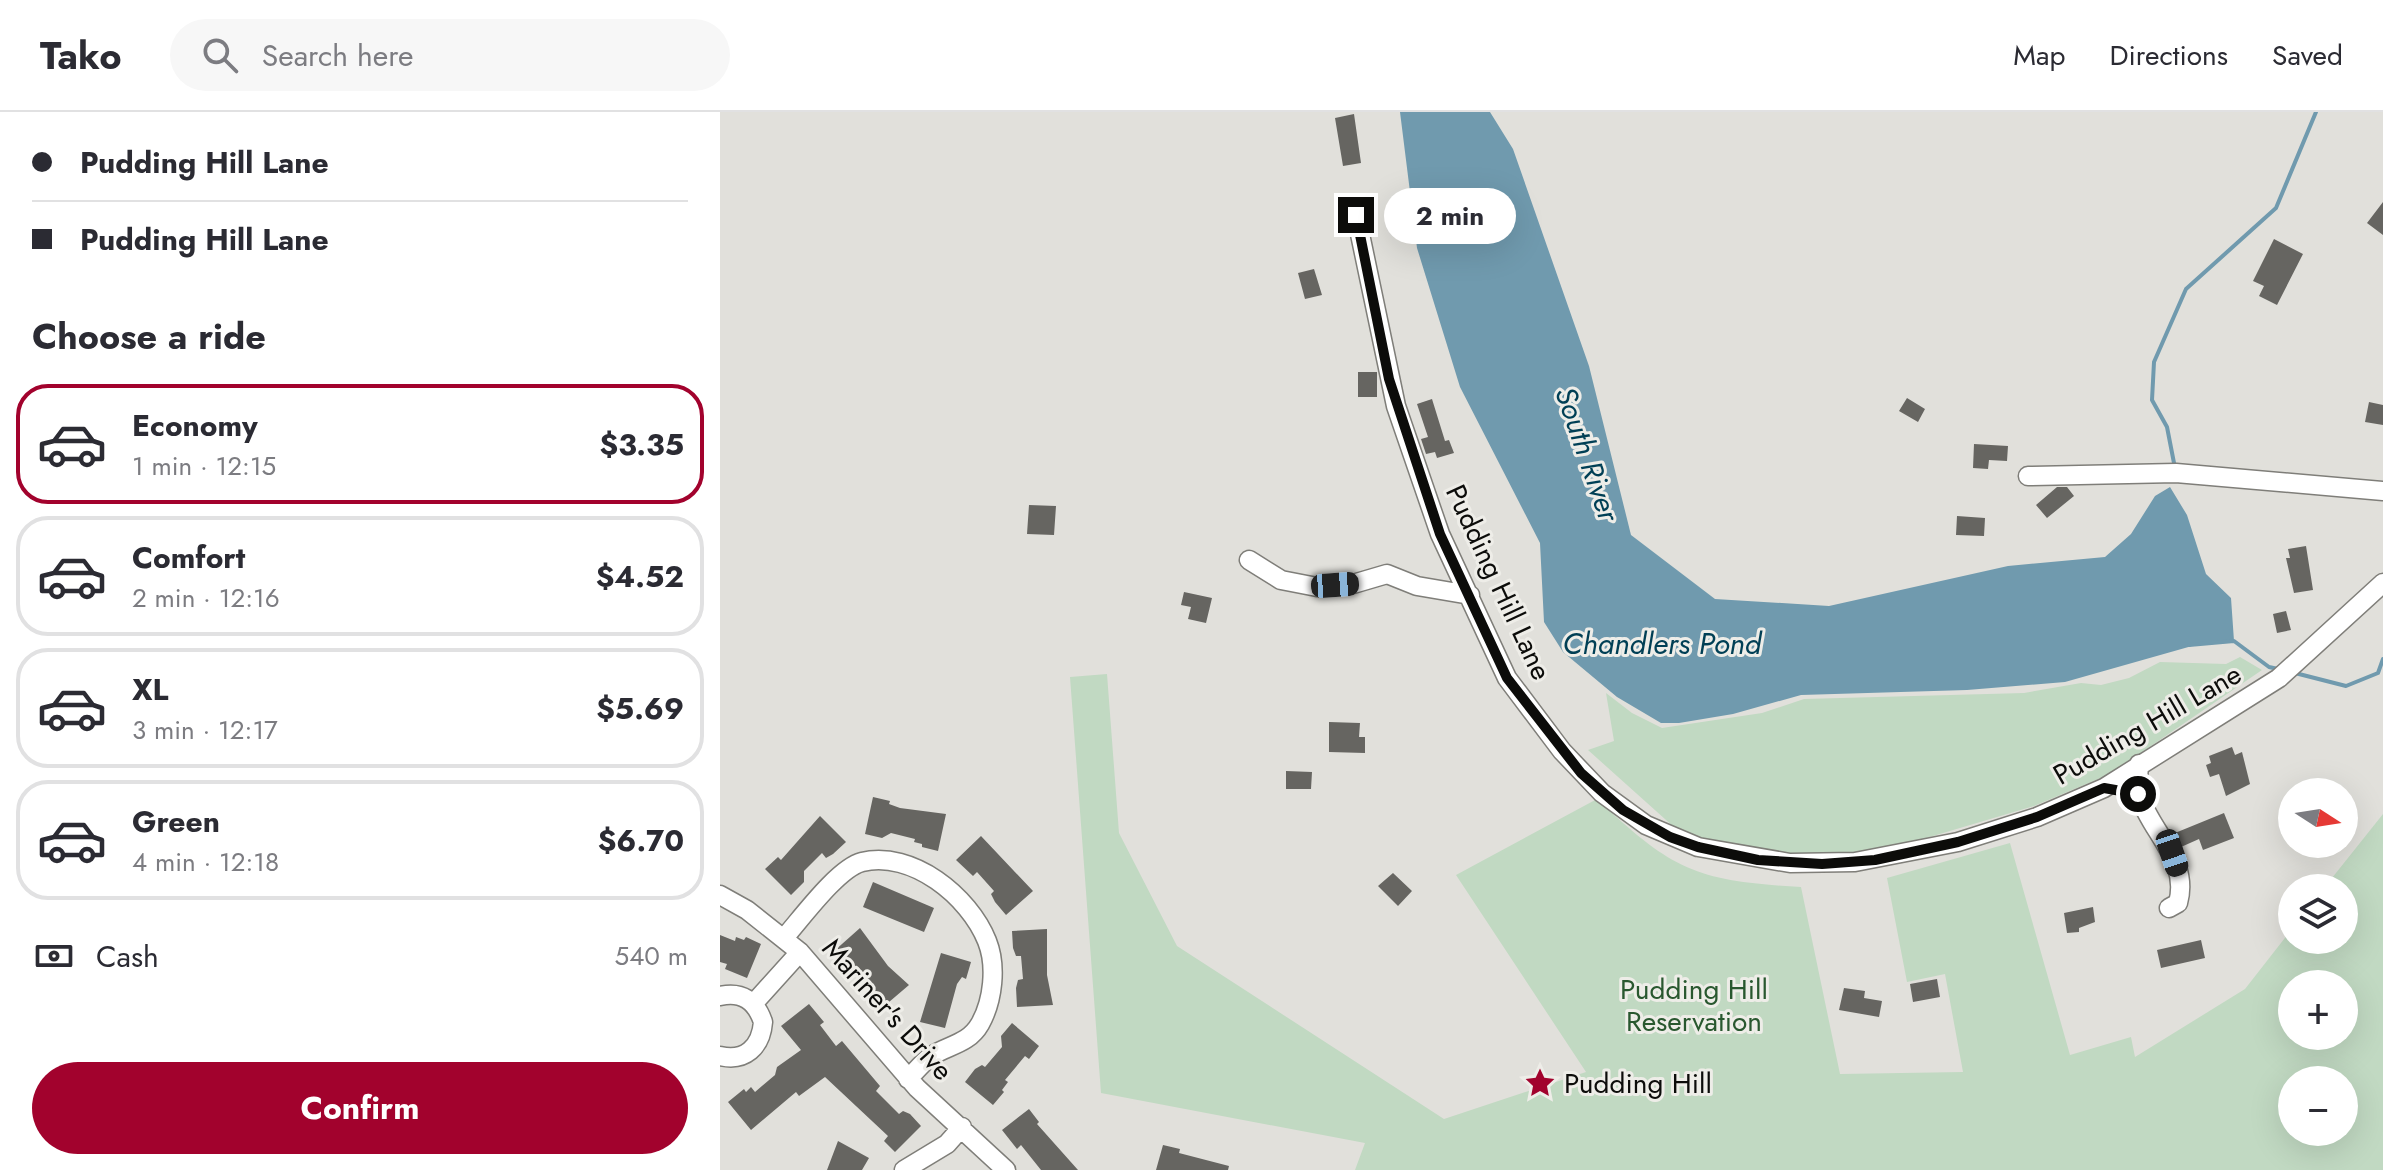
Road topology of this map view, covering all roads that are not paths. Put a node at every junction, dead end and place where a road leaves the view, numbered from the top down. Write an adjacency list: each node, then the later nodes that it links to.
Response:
1 (1356, 215): 6 (street, Pudding Hill Lane)
2 (2028, 476): 3 (street)
3 (2383, 491)
4 (1249, 560): 6 (street)
5 (2383, 583): 7 (street, Pudding Hill Lane)
6 (1470, 595): 8 (street, Pudding Hill Lane)
7 (2139, 764): 8 (street, Pudding Hill Lane); 9 (street)
8 (2104, 788): 9 (street)
9 (2138, 794): 11 (street)
10 (720, 895): 12 (street, Mariner's Drive)
11 (2169, 908)
12 (784, 938): 13 (street, Mariner's Drive); 17 (street)
13 (800, 952): 15 (street); 17 (street, Mariner's Drive)
14 (720, 996): 15 (street)
15 (754, 1003): 16 (street)
16 (720, 1056)
17 (908, 1079): 18 (street, Mariner's Drive)
18 (962, 1127): 19 (street); 20 (street, Mariner's Drive)
19 (904, 1170)
20 (1006, 1170)

